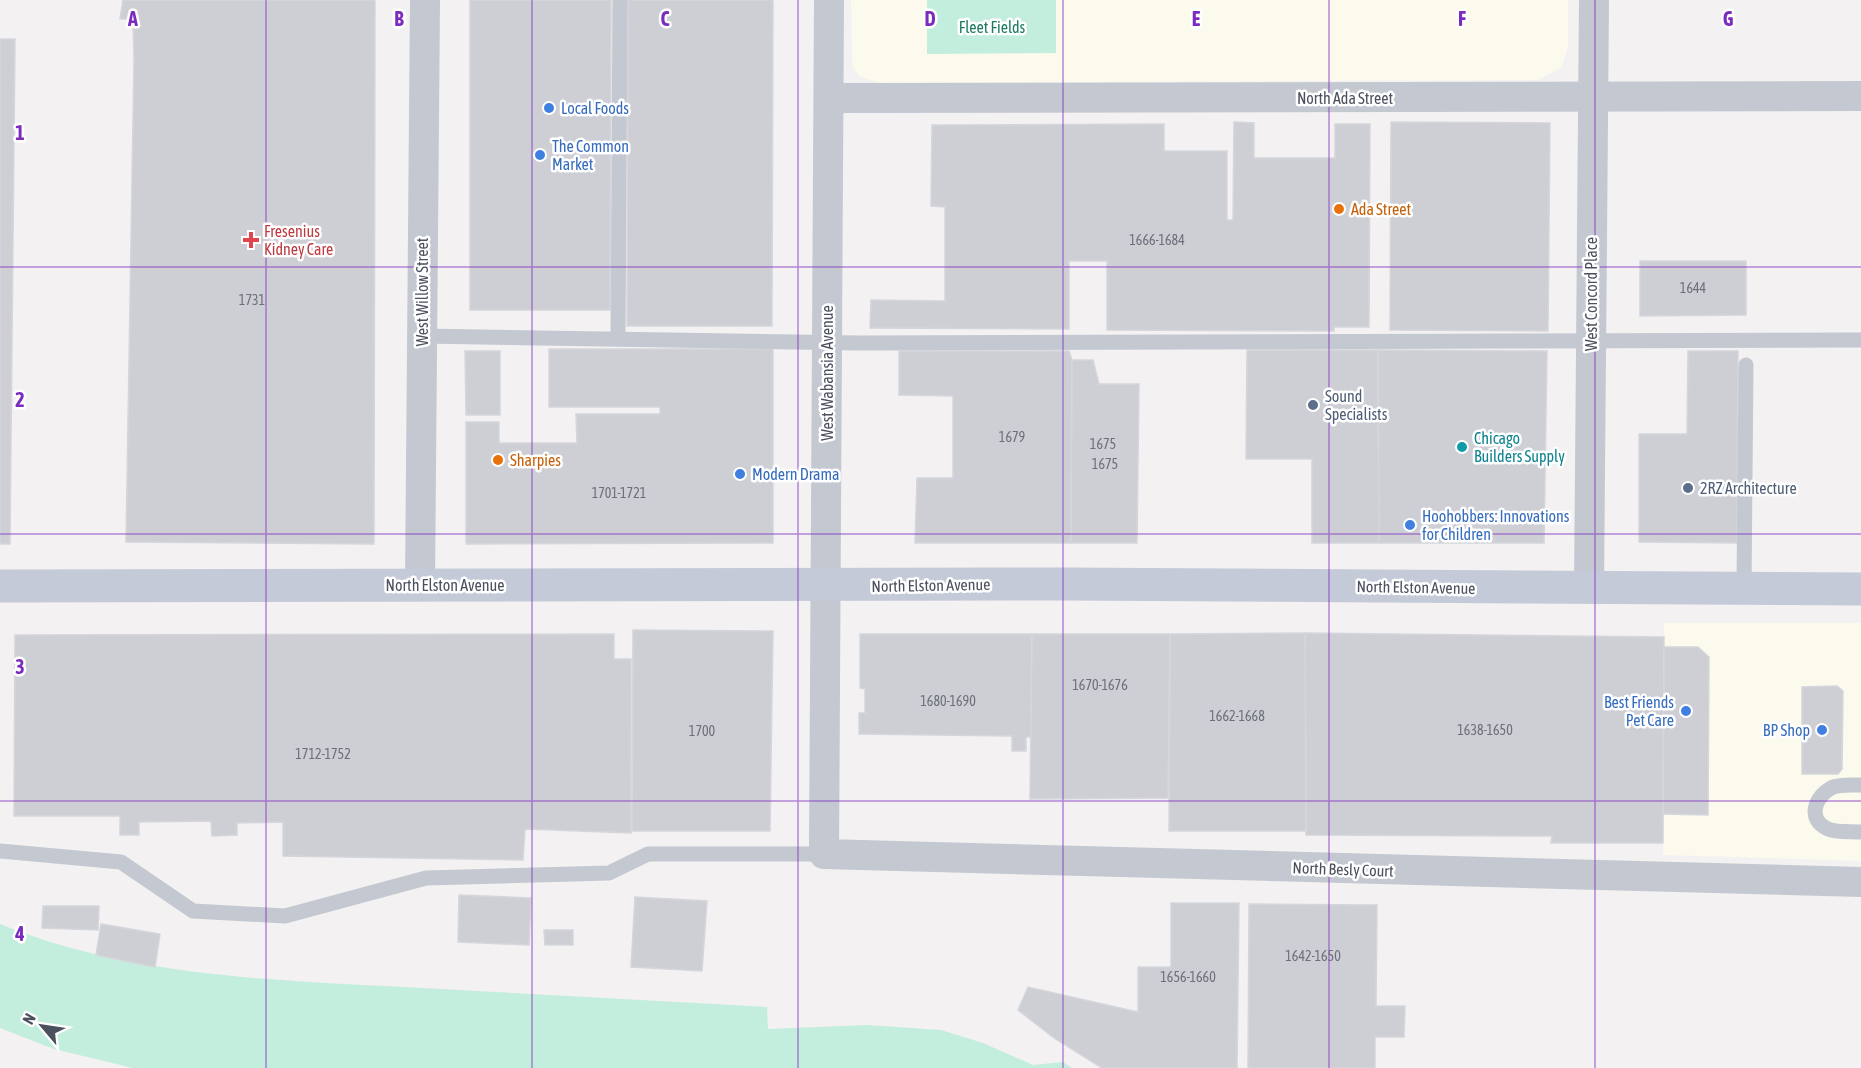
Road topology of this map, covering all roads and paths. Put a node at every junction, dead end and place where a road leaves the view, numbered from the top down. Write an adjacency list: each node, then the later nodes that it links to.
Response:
1 (425, 0): 8 (street, West Willow Street)
2 (620, 0): 9 (lane)
3 (829, 0): 6 (street, West Wabansia Avenue)
4 (1594, 0): 7 (street, West Concord Place)
5 (1861, 96): 7 (street, North Ada Street)
6 (829, 98): 7 (street, North Ada Street); 12 (street, West Wabansia Avenue)
7 (1593, 98): 11 (street, West Concord Place)
8 (422, 336): 9 (lane); 14 (street, West Willow Street)
9 (618, 339): 12 (lane)
10 (1861, 340): 11 (lane)
11 (1590, 342): 12 (lane); 17 (street, West Concord Place)
12 (827, 343): 16 (street, West Wabansia Avenue)
13 (1746, 365): 18 (lane)
14 (420, 584): 15 (main road, North Elston Avenue); 16 (main road, North Elston Avenue)
15 (0, 586)
16 (825, 586): 17 (main road, North Elston Avenue); 23 (street, West Wabansia Avenue)
17 (1589, 588): 18 (main road, North Elston Avenue)
18 (1744, 588): 19 (main road, North Elston Avenue)
19 (1861, 589)
20 (1861, 785): 21 (lane)
21 (1861, 832)
22 (0, 850): 23 (lane)
23 (824, 854): 24 (street, North Besly Court)
24 (1861, 882)

